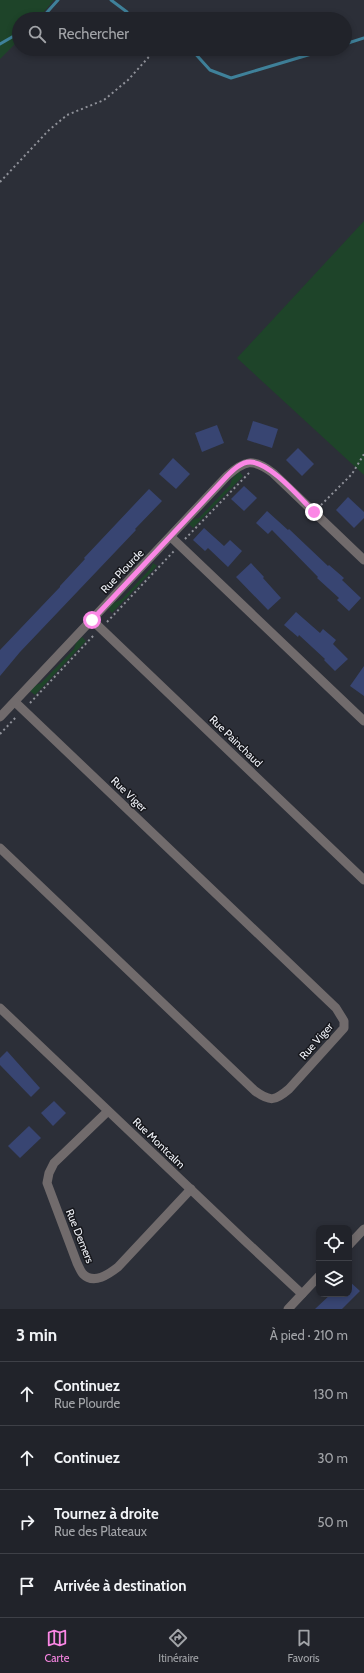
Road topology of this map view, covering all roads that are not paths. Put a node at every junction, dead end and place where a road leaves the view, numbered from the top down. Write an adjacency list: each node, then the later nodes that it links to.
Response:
1 (172, 536): 2 (street, Rue Plourde); 3 (street, Rue Plourde); 6 (street)
2 (364, 560)
3 (92, 620): 4 (street, Rue Plourde); 8 (street, Rue Painchaud)
4 (14, 702): 5 (street, Rue Plourde); 7 (street, Rue Viger)
5 (0, 717)
6 (364, 721)
7 (0, 848)
8 (364, 880)
9 (0, 1008): 10 (street, Rue Montcalm)
10 (108, 1111): 11 (street, Rue Montcalm); 11 (street, Rue Demers)
11 (191, 1189): 15 (street, Rue Montcalm)
12 (364, 1229): 13 (street)
13 (352, 1242)
14 (316, 1279): 15 (street)
15 (302, 1294): 16 (street)
16 (288, 1309)

